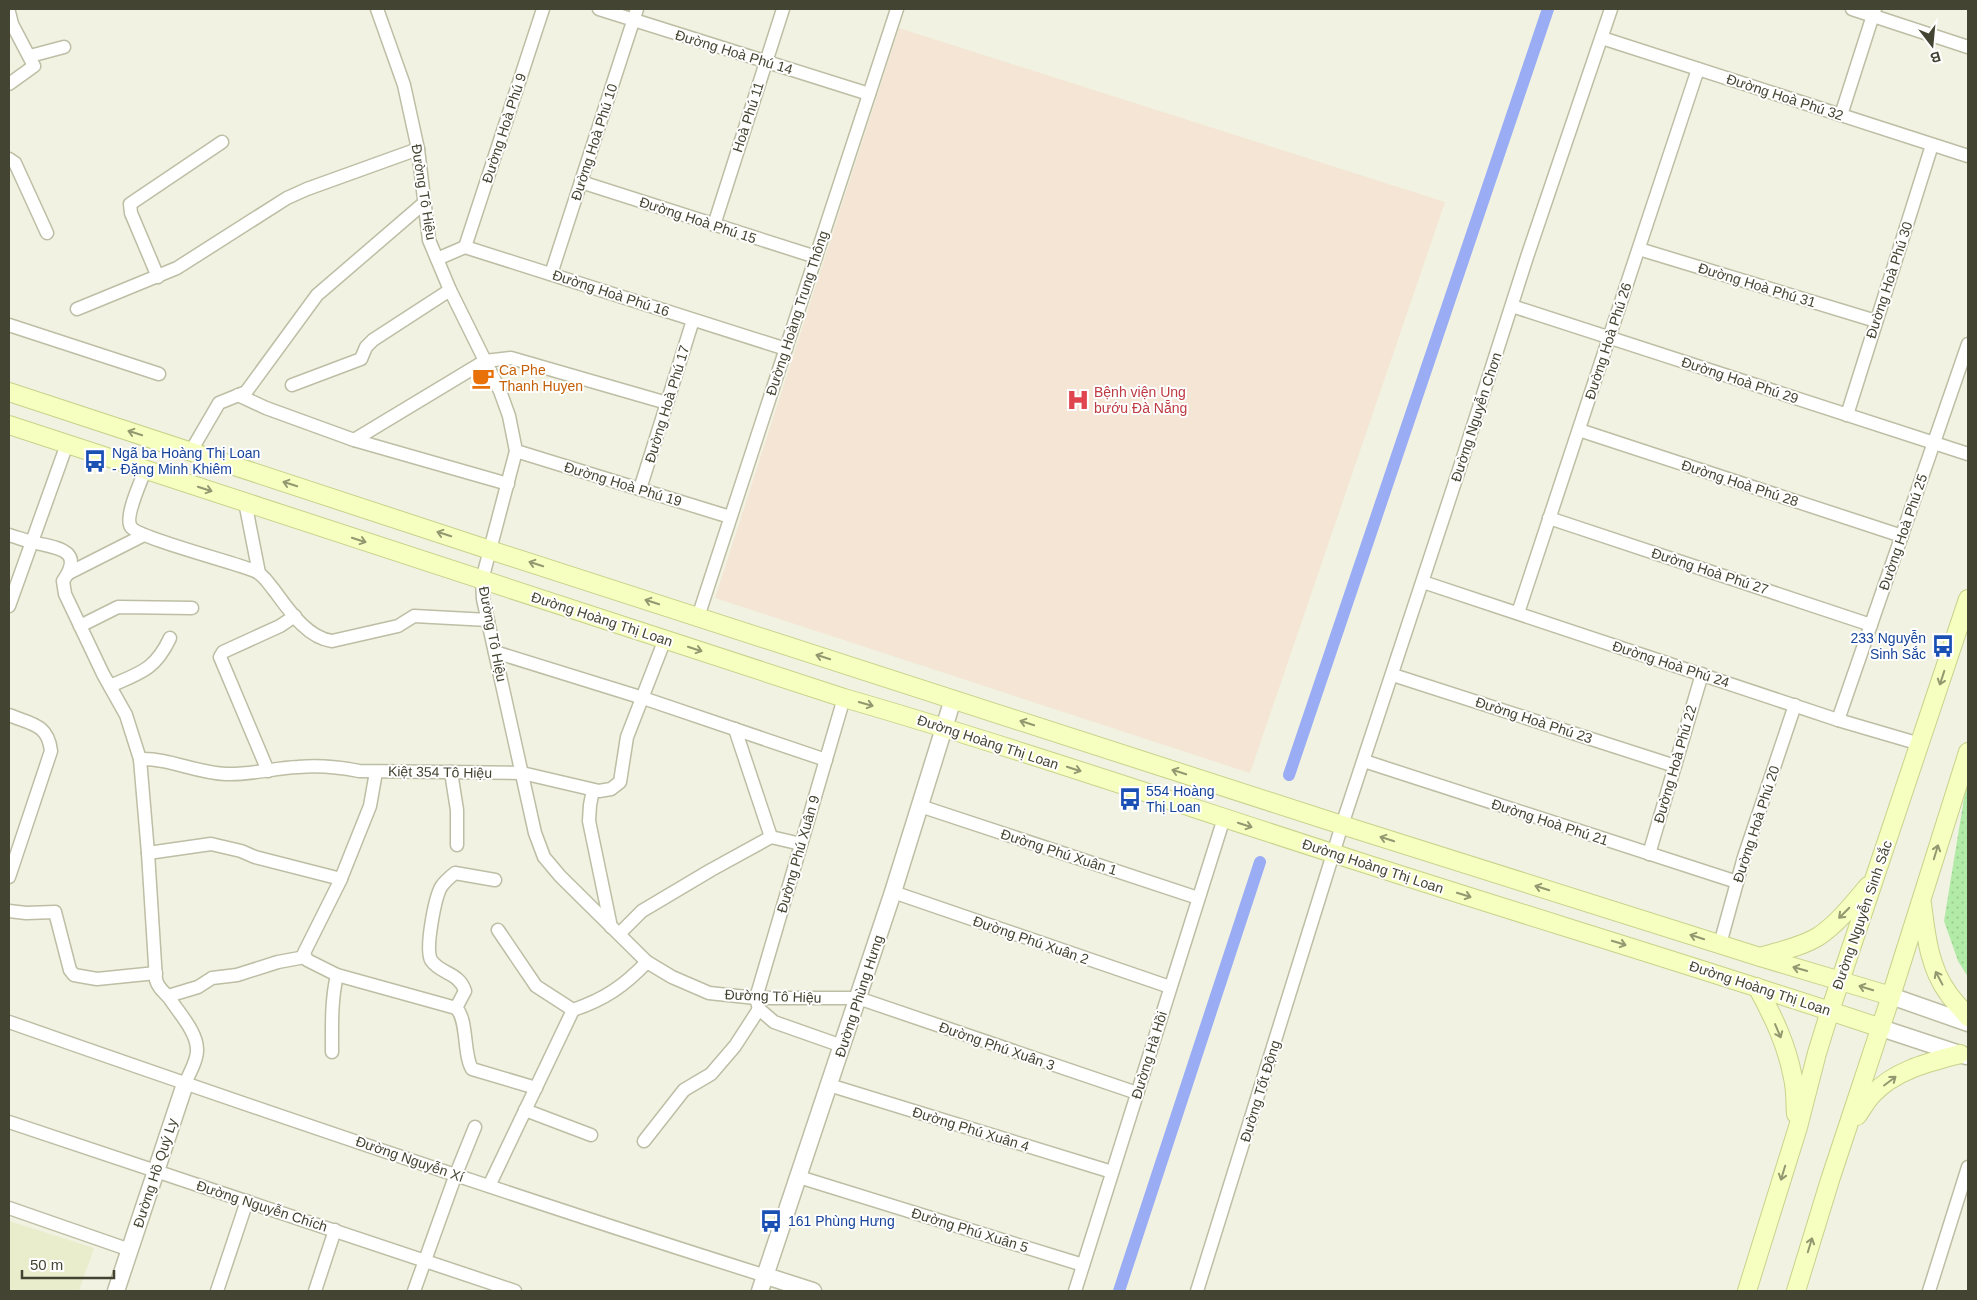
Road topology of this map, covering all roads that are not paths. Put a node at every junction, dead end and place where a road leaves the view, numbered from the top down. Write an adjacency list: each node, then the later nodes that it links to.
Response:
1 (377, 9): 22 (street, Đường Tô Hiệu)
2 (543, 9): 29 (street, Đường Hoà Phú 9)
3 (599, 9): 10 (street, Đường Hoà Phú 14)
4 (783, 9): 15 (street, Hoà Phú 11)
5 (897, 9): 18 (street, Đường Hoàng Trung Thông)
6 (1611, 9): 11 (street, Đường Nguyễn Chơn)
7 (1852, 9): 9 (street)
8 (9, 12): 14 (street)
9 (1874, 12): 12 (street); 19 (street)
10 (635, 15): 15 (street, Đường Hoà Phú 14); 25 (street, Đường Hoà Phú 10)
11 (1602, 38): 16 (street, Đường Hoà Phú 32); 36 (street, Đường Nguyễn Chơn)
12 (1968, 47)
13 (64, 48): 14 (street)
14 (30, 56): 17 (street)
15 (766, 62): 18 (street, Đường Hoà Phú 14); 27 (street, Hoà Phú 11)
16 (1698, 69): 19 (street, Đường Hoà Phú 32); 30 (street, Đường Hoà Phú 26)
17 (9, 84)
18 (869, 94): 31 (street, Đường Hoàng Trung Thông)
19 (1841, 115): 21 (street, Đường Hoà Phú 32)
20 (222, 142): 34 (street)
21 (1932, 145): 23 (street, Đường Hoà Phú 32); 39 (street, Đường Hoà Phú 30)
22 (418, 149): 26 (street, Đường Tô Hiệu); 34 (street)
23 (1968, 156)
24 (9, 159): 28 (street)
25 (581, 182): 27 (street, Đường Hoà Phú 15); 33 (street, Đường Hoà Phú 10)
26 (424, 203): 32 (street, Đường Tô Hiệu); 48 (street)
27 (714, 225): 31 (street, Đường Hoà Phú 15)
28 (47, 233)
29 (465, 247): 32 (street); 33 (street, Đường Hoà Phú 16)
30 (1638, 249): 39 (street, Đường Hoà Phú 31); 41 (street, Đường Hoà Phú 26)
31 (816, 258): 43 (street, Đường Hoàng Trung Thông)
32 (437, 259): 35 (street, Đường Tô Hiệu)
33 (551, 274): 38 (street, Đường Hoà Phú 16)
34 (158, 277): 37 (street)
35 (450, 290): 44 (street, Đường Tô Hiệu); 46 (street)
36 (1512, 306): 41 (street, Đường Hoà Phú 29); 73 (street, Đường Nguyễn Chơn)
37 (77, 309)
38 (693, 320): 43 (street, Đường Hoà Phú 16); 49 (street, Đường Hoà Phú 17)
39 (1876, 322): 50 (street, Đường Hoà Phú 30)
40 (9, 325): 45 (street)
41 (1609, 337): 50 (street, Đường Hoà Phú 29); 52 (street, Đường Hoà Phú 26)
42 (1968, 344): 55 (street, Đường Hoà Phú 25)
43 (786, 349): 63 (street, Đường Hoàng Trung Thông)
44 (485, 361): 49 (street); 53 (street); 57 (street, Đường Tô Hiệu)
45 (159, 374)
46 (292, 386)
47 (9, 392): 56 (main road, one-way to 47)
48 (238, 395): 53 (street); 56 (street)
49 (667, 403): 61 (street, Đường Hoà Phú 17)
50 (1847, 415): 55 (street, Đường Hoà Phú 29)
51 (9, 425): 54 (main road, Đường Hoàng Thị Loan)
52 (1578, 430): 64 (street, Đường Hoà Phú 26); 67 (street, Đường Hoà Phú 28)
53 (354, 440): 60 (street)
54 (67, 444): 59 (main road, Đường Hoàng Thị Loan); 68 (street)
55 (1934, 444): 58 (street, Đường Hoà Phú 29); 67 (street, Đường Hoà Phú 25)
56 (191, 451): 69 (main road, one-way to 56)
57 (516, 451): 60 (street, Đường Tô Hiệu); 61 (street, Đường Hoà Phú 19)
58 (1968, 454)
59 (146, 470): 62 (main road, Đường Hoàng Thị Loan, one-way to 62); 66 (street)
60 (508, 484): 69 (street, Đường Tô Hiệu)
61 (640, 489): 63 (street, Đường Hoà Phú 19)
62 (245, 502): 71 (street); 72 (main road, Đường Hoàng Thị Loan, one-way to 72)
63 (730, 517): 79 (street, Đường Hoàng Trung Thông)
64 (1549, 518): 77 (street, Đường Hoà Phú 26); 81 (street, Đường Hoà Phú 27)
65 (9, 535): 68 (street)
66 (144, 535): 70 (street); 71 (street)
67 (1902, 536): 81 (street, Đường Hoà Phú 25)
68 (32, 542): 70 (street); 75 (street)
69 (490, 550): 72 (street, Đường Tô Hiệu); 79 (main road, one-way to 69)
70 (69, 573): 82 (street)
71 (259, 573): 78 (street)
72 (482, 580): 80 (street, Đường Tô Hiệu); 84 (main road, Đường Hoàng Thị Loan)
73 (1423, 582): 77 (street, Đường Hoà Phú 24); 87 (street, Đường Nguyễn Chơn)
74 (1968, 599): 97 (main road, Đường Nguyễn Sinh Sắc, one-way to 97)
75 (9, 606)
76 (192, 608): 82 (street)
77 (1518, 613): 86 (street, Đường Hoà Phú 24)
78 (295, 616): 80 (street); 103 (street)
79 (698, 616): 91 (main road, one-way to 79)
80 (488, 620): 85 (street, Đường Tô Hiệu)
81 (1871, 625): 94 (street, Đường Hoà Phú 25)
82 (80, 626): 88 (street)
83 (170, 638): 88 (street)
84 (665, 639): 89 (street); 90 (main road, Đường Hoàng Thị Loan, one-way to 90)
85 (495, 652): 89 (street); 106 (street, Đường Tô Hiệu)
86 (1702, 674): 92 (street, Đường Hoà Phú 24); 102 (street, Đường Hoà Phú 22)
87 (1392, 675): 101 (street, Đường Nguyễn Chơn); 102 (street, Đường Hoà Phú 23)
88 (110, 686): 99 (street)
89 (643, 698): 96 (street); 108 (street)
90 (844, 698): 95 (main road, Đường Hoàng Thị Loan, one-way to 95); 100 (street, Đường Phú Xuân 9)
91 (953, 699): 95 (street, Đường Phùng Hưng); 111 (main road, one-way to 91)
92 (1795, 705): 94 (street, Đường Hoà Phú 24); 122 (street, Đường Hoà Phú 20)
93 (9, 715): 119 (street)
94 (1838, 720): 97 (street, Đường Hoà Phú 24)
95 (944, 727): 109 (street, Đường Phùng Hưng); 110 (main road, Đường Hoàng Thị Loan, one-way to 110)
96 (735, 729): 100 (street); 112 (street)
97 (1920, 744): 118 (main road, Đường Nguyễn Sinh Sắc)
98 (1968, 752): 107 (main road)
99 (140, 759): 103 (street, Kiệt 354 Tô Hiệu); 115 (street)
100 (826, 760): 113 (street, Đường Phú Xuân 9)
101 (1364, 762): 111 (street, Đường Nguyễn Chơn); 117 (street, Đường Hoà Phú 21)
102 (1675, 766): 117 (street, Đường Hoà Phú 22)
103 (268, 771): 104 (street, Kiệt 354 Tô Hiệu)
104 (376, 772): 105 (street, Kiệt 354 Tô Hiệu); 120 (street)
105 (451, 772): 106 (street, Kiệt 354 Tô Hiệu); 114 (street)
106 (522, 773): 108 (street, Kiệt 354 Tô Hiệu); 128 (street, Đường Tô Hiệu)
107 (1965, 774): 125 (main road, one-way to 107)
108 (593, 790): 128 (street)
109 (920, 806): 123 (street, Đường Phùng Hưng); 124 (street, Đường Phú Xuân 1)
110 (1224, 818): 116 (main road, Đường Hoàng Thị Loan, one-way to 116); 124 (street, Đường Hà Hồi)
111 (1342, 825): 116 (street, Đường Nguyễn Chơn); 129 (main road, one-way to 111)
112 (771, 837): 113 (street); 128 (street)
113 (801, 844): 141 (street, Đường Phú Xuân 9)
114 (457, 845)
115 (148, 852): 120 (street); 133 (street)
116 (1334, 854): 137 (main road, Đường Hoàng Thị Loan, one-way to 137); 184 (street, Đường Tốt Động)
117 (1649, 854): 122 (street, Đường Hoà Phú 21)
118 (1876, 876): 131 (main road, one-way to 131); 135 (main road, Đường Nguyễn Sinh Sắc)
119 (9, 877)
120 (341, 879): 130 (street)
121 (495, 880): 142 (street)
122 (1737, 882): 129 (street, Đường Hoà Phú 20)
123 (893, 892): 136 (street, Đường Phú Xuân 2); 140 (street, Đường Phùng Hưng)
124 (1198, 898): 136 (street, Đường Hà Hồi)
125 (1922, 898): 139 (main road); 145 (main road, one-way to 125)
126 (9, 911): 133 (street)
127 (498, 930): 143 (street)
128 (615, 930): 132 (street, Đường Tô Hiệu)
129 (1720, 944): 131 (main road)
130 (304, 957): 134 (street); 138 (street)
131 (1760, 957): 135 (main road, one-way to 131)
132 (647, 962): 141 (street, Đường Tô Hiệu); 143 (street)
133 (156, 973): 138 (street)
134 (337, 975): 142 (street); 150 (street)
135 (1840, 980): 139 (main road, one-way to 135); 144 (main road, Đường Nguyễn Sinh Sắc)
136 (1170, 987): 155 (street, Đường Hà Hồi)
137 (1757, 987): 144 (main road, Đường Hoàng Thị Loan); 158 (main road, one-way to 158)
138 (168, 996): 152 (street)
139 (1891, 996): 147 (street); 148 (main road)
140 (858, 998): 141 (street, Đường Tô Hiệu); 149 (street, Đường Phùng Hưng); 155 (street, Đường Phú Xuân 3)
141 (757, 1004): 149 (street); 162 (street, Đường Phú Xuân 9)
142 (456, 1008): 154 (street)
143 (573, 1010): 154 (street)
144 (1830, 1011): 148 (main road, Đường Hoàng Thị Loan); 158 (main road, Đường Nguyễn Sinh Sắc)
145 (1968, 1017)
146 (9, 1022): 152 (street, Đường Nguyễn Xí)
147 (1968, 1023)
148 (1880, 1028): 151 (street, Đường Hoàng Thị Loan); 160 (main road)
149 (842, 1046): 153 (street, Đường Phùng Hưng)
150 (332, 1052)
151 (1964, 1055): 160 (main road, one-way to 151)
152 (185, 1084): 164 (street, Đường Hồ Quý Ly); 166 (street, Đường Nguyễn Xí)
153 (829, 1085): 165 (street, Đường Phú Xuân 4); 167 (street, Đường Phùng Hưng)
154 (536, 1088): 156 (street)
155 (1137, 1093): 165 (street, Đường Hà Hồi)
156 (525, 1110): 161 (street); 168 (street)
157 (9, 1122): 164 (street, Đường Nguyễn Chích)
158 (1798, 1127): 185 (main road, Đường Nguyễn Sinh Sắc, one-way to 185)
159 (475, 1128): 166 (street)
160 (1846, 1130): 186 (main road, one-way to 160)
161 (590, 1135)
162 (644, 1141)
163 (1968, 1167): 187 (street)
164 (156, 1171): 169 (street, Đường Nguyễn Chích); 172 (street, Đường Hồ Quý Ly)
165 (1112, 1172): 174 (street, Đường Hà Hồi)
166 (456, 1174): 168 (street, Đường Nguyễn Xí); 173 (street)
167 (799, 1177): 174 (street, Đường Phú Xuân 5); 175 (street, Đường Phùng Hưng)
168 (489, 1186): 175 (street, Đường Nguyễn Xí)
169 (247, 1201): 171 (street, Đường Nguyễn Chích); 178 (street)
170 (9, 1208): 172 (street)
171 (335, 1230): 173 (street, Đường Nguyễn Chích); 179 (street)
172 (130, 1250): 177 (street, Đường Hồ Quý Ly)
173 (424, 1261): 176 (street, Đường Nguyễn Chích); 180 (street)
174 (1083, 1265): 183 (street, Đường Hà Hồi)
175 (763, 1284): 182 (street, Đường Nguyễn Xí)
176 (482, 1286): 181 (street, Đường Nguyễn Chích)
177 (116, 1291)
178 (217, 1291)
179 (314, 1291)
180 (414, 1291)
181 (515, 1291)
182 (813, 1291)
183 (1075, 1291)
184 (1197, 1291)
185 (1747, 1291)
186 (1796, 1291)
187 (1929, 1291)

